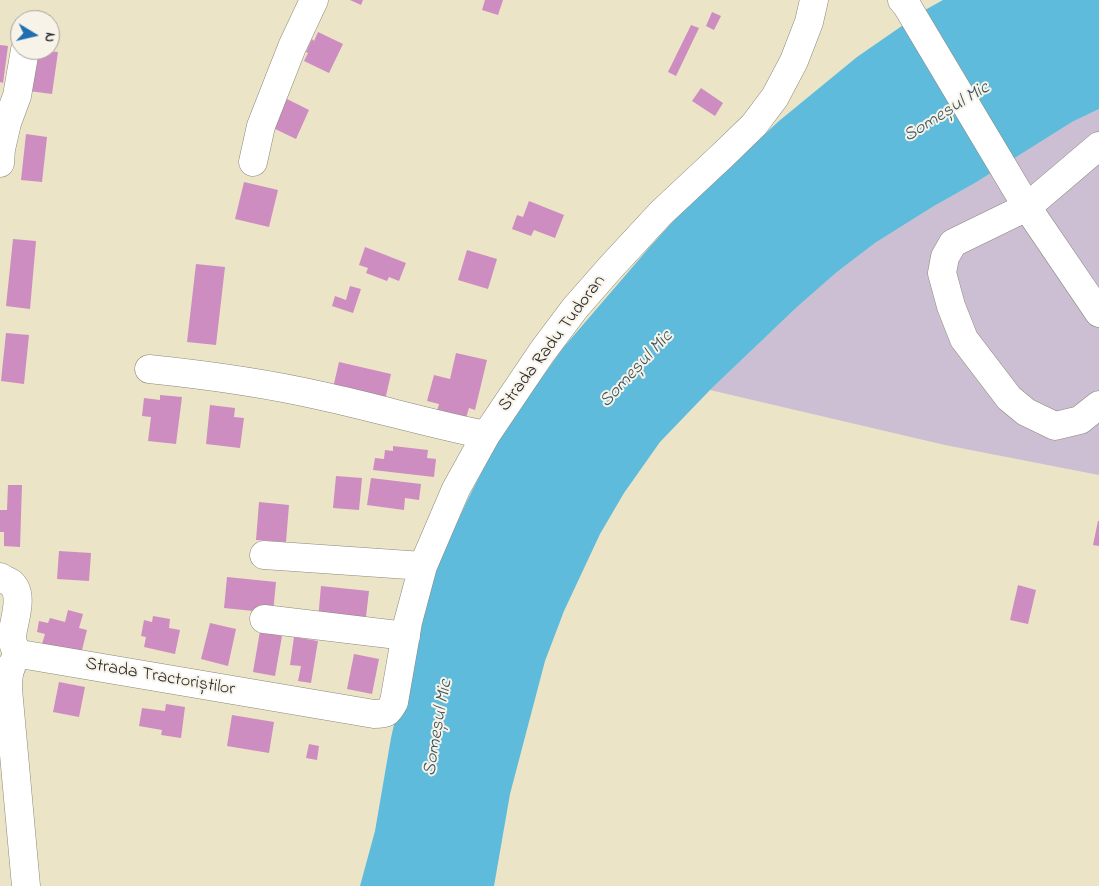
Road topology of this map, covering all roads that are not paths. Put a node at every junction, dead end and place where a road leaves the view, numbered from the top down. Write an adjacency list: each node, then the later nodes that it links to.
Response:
1 (314, 0): 6 (street)
2 (814, 0): 12 (street, Strada Radu Tudoran)
3 (904, 3): 8 (street)
4 (23, 60): 7 (street)
5 (1099, 146): 8 (street)
6 (253, 162)
7 (0, 163)
8 (1023, 200): 9 (street); 11 (street)
9 (1099, 313)
10 (149, 369): 12 (street)
11 (1099, 405)
12 (486, 435): 14 (street, Strada Radu Tudoran)
13 (264, 556): 14 (street)
14 (423, 566): 17 (street, Strada Radu Tudoran)
15 (0, 577): 18 (street)
16 (264, 619): 17 (street)
17 (406, 636): 19 (street, Strada Radu Tudoran)
18 (18, 656): 19 (street, Strada Tractoriștilor); 20 (street)
19 (389, 711)
20 (26, 886)

